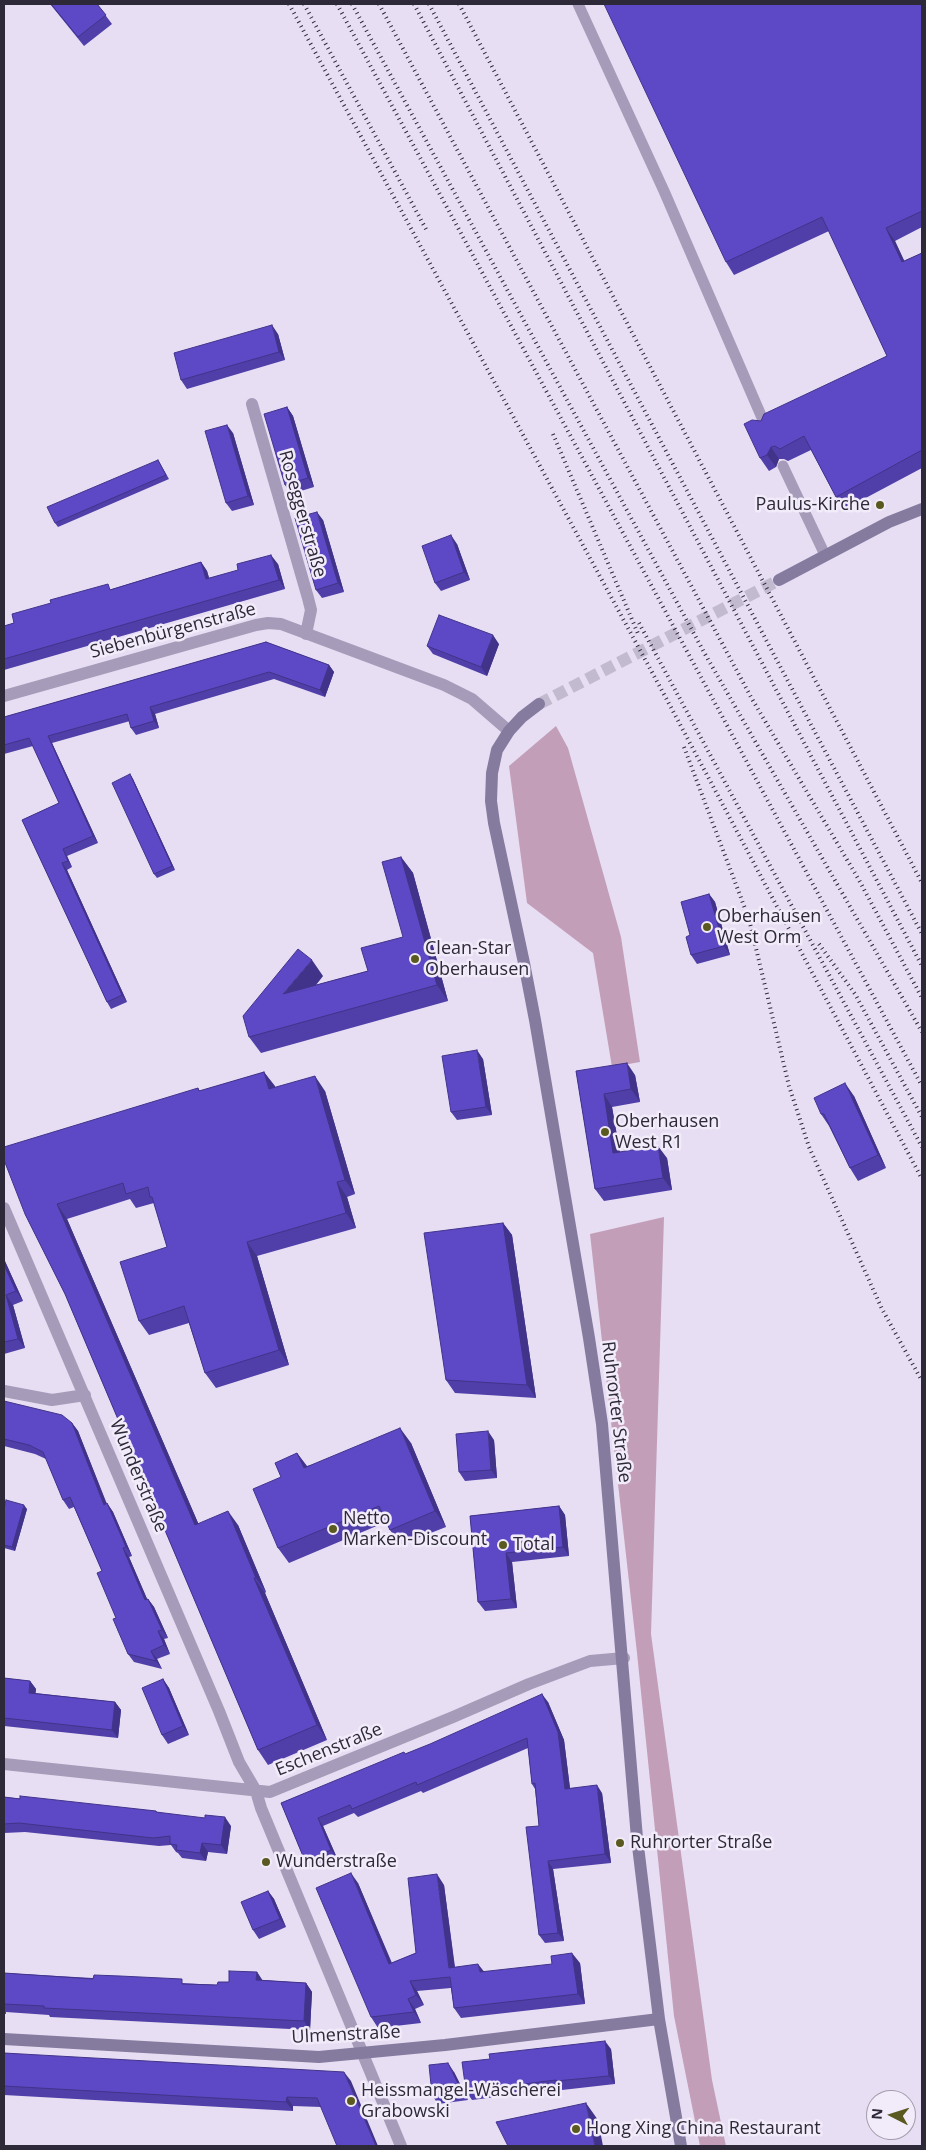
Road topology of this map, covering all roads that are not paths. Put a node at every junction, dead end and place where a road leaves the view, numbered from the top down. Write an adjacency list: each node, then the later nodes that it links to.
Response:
1 (578, 4): 3 (lane)
2 (252, 404): 8 (street, Roseggerstraße)
3 (766, 427)
4 (783, 466): 6 (lane)
5 (922, 508): 6 (main road)
6 (825, 556): 7 (main road)
7 (779, 580)
8 (306, 634): 9 (street, Siebenbürgenstraße); 11 (street, Siebenbürgenstraße)
9 (4, 696)
10 (539, 704): 11 (main road, Ruhrorter Straße)
11 (509, 731): 15 (main road, Ruhrorter Straße)
12 (4, 1208): 14 (street, Wunderstraße)
13 (4, 1391): 14 (street)
14 (85, 1395): 17 (street, Wunderstraße)
15 (624, 1658): 17 (street, Eschenstraße); 18 (main road, Ruhrorter Straße)
16 (4, 1764): 17 (street, Eschenstraße)
17 (256, 1791): 20 (street, Wunderstraße)
18 (659, 2019): 20 (main road, Ulmenstraße); 22 (main road, Ruhrorter Straße)
19 (4, 2039): 20 (main road, Ulmenstraße)
20 (364, 2054): 21 (street, Wunderstraße)
21 (401, 2146)
22 (681, 2146)

